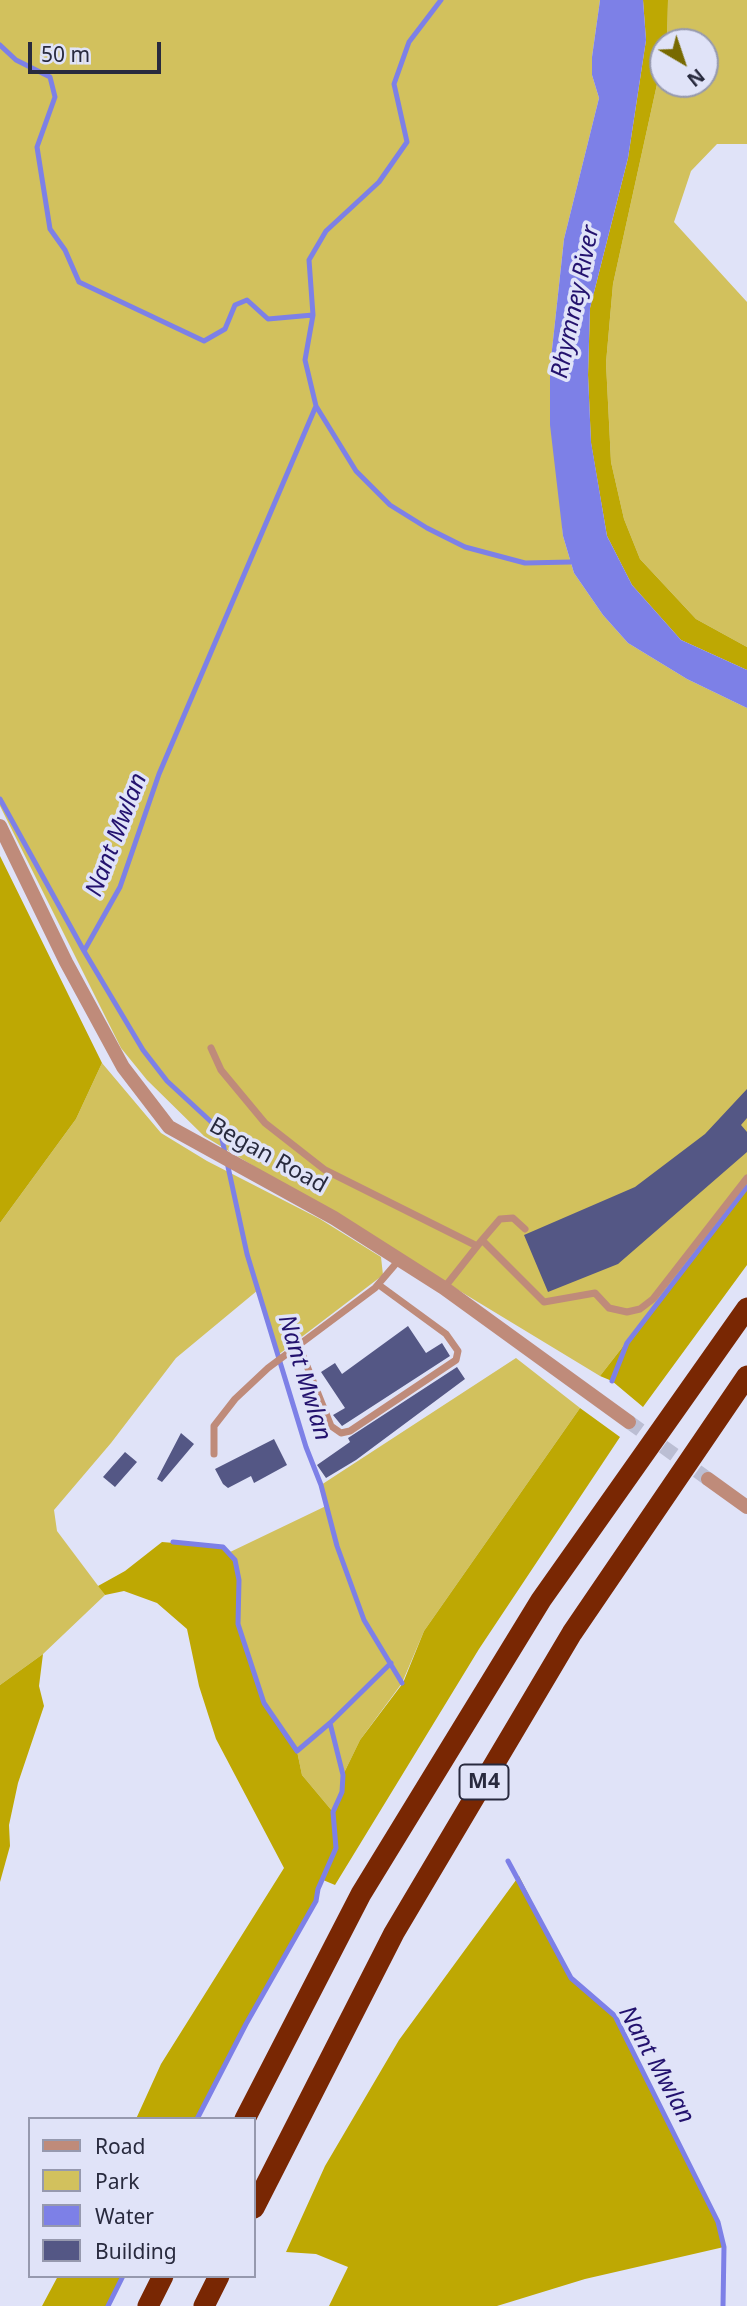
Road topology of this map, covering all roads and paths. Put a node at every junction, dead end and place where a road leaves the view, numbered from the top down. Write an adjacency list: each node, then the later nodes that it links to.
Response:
1 (0, 826): 6 (street, Began Road)
2 (211, 1048): 5 (lane)
3 (747, 1178): 5 (lane)
4 (525, 1229): 5 (lane)
5 (480, 1243): 8 (lane)
6 (400, 1260): 7 (lane); 8 (street, Began Road)
7 (379, 1284): 10 (lane); 10 (lane)
8 (444, 1288): 12 (street, Began Road)
9 (747, 1308): 16 (highway, M4)
10 (299, 1346): 13 (lane)
11 (747, 1376): 17 (highway, M4)
12 (629, 1422)
13 (214, 1454)
14 (708, 1479): 15 (street)
15 (747, 1507)
16 (246, 2117)
17 (256, 2204)
18 (162, 2278): 20 (highway)
19 (218, 2278): 21 (highway)
20 (148, 2306)
21 (204, 2306)

